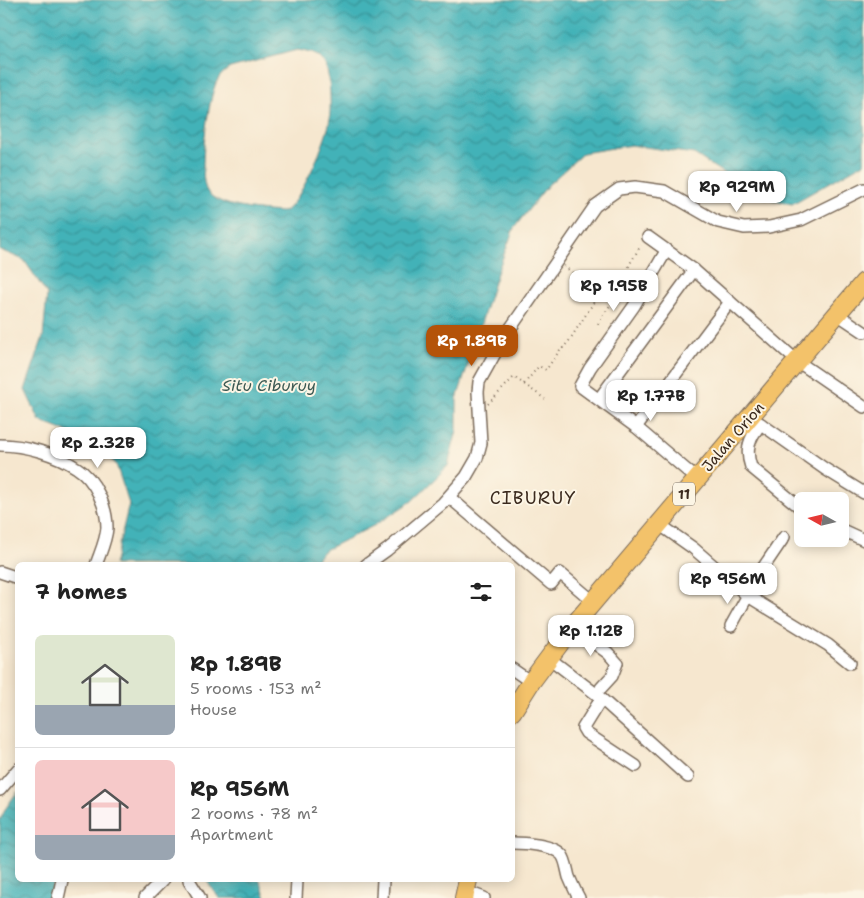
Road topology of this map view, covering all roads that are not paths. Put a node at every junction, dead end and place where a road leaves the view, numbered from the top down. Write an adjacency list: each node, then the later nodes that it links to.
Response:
1 (864, 189): 17 (street)
2 (648, 237): 3 (street)
3 (666, 251): 4 (street); 10 (street)
4 (694, 270): 6 (street); 10 (street)
5 (864, 282): 7 (highway, Jalan Orion / 11)
6 (730, 302): 9 (street); 13 (street)
7 (837, 314): 8 (street); 9 (highway, Jalan Orion / 11)
8 (864, 332)
9 (797, 361): 11 (street); 12 (highway, Jalan Orion / 11)
10 (599, 399): 13 (street)
11 (864, 407)
12 (756, 421): 15 (highway, Jalan Orion / 11); 16 (street); 18 (street)
13 (636, 427): 15 (street)
14 (0, 445): 23 (street)
15 (697, 478): 19 (highway, Jalan Orion / 11)
16 (864, 493)
17 (449, 497): 24 (street); 28 (street)
18 (794, 502)
19 (659, 524): 27 (street); 28 (highway, Jalan Orion / 11)
20 (849, 533): 22 (street)
21 (784, 538): 27 (street)
22 (864, 540)
23 (97, 562)
24 (370, 562)
25 (0, 572): 26 (street)
26 (15, 577)
27 (748, 596): 29 (street); 32 (street)
28 (594, 602): 30 (highway, Jalan Orion / 11)
29 (731, 626)
30 (572, 627): 31 (highway, Jalan Orion / 11); 35 (street)
31 (549, 658): 34 (highway, Jalan Orion / 11); 35 (street)
32 (850, 663)
33 (515, 671): 34 (street)
34 (531, 682): 36 (highway, Jalan Orion / 11)
35 (601, 694): 37 (street); 39 (street)
36 (515, 706)
37 (636, 766)
38 (15, 772): 40 (street)
39 (688, 776)
40 (0, 790)
41 (515, 842): 54 (street)
42 (62, 882): 48 (street)
43 (161, 882): 49 (street)
44 (190, 882): 50 (street)
45 (297, 882): 51 (street)
46 (383, 882): 52 (street)
47 (466, 890): 53 (street)
48 (58, 898)
49 (145, 898)
50 (200, 898)
51 (296, 898)
52 (382, 898)
53 (484, 898)
54 (579, 898)

